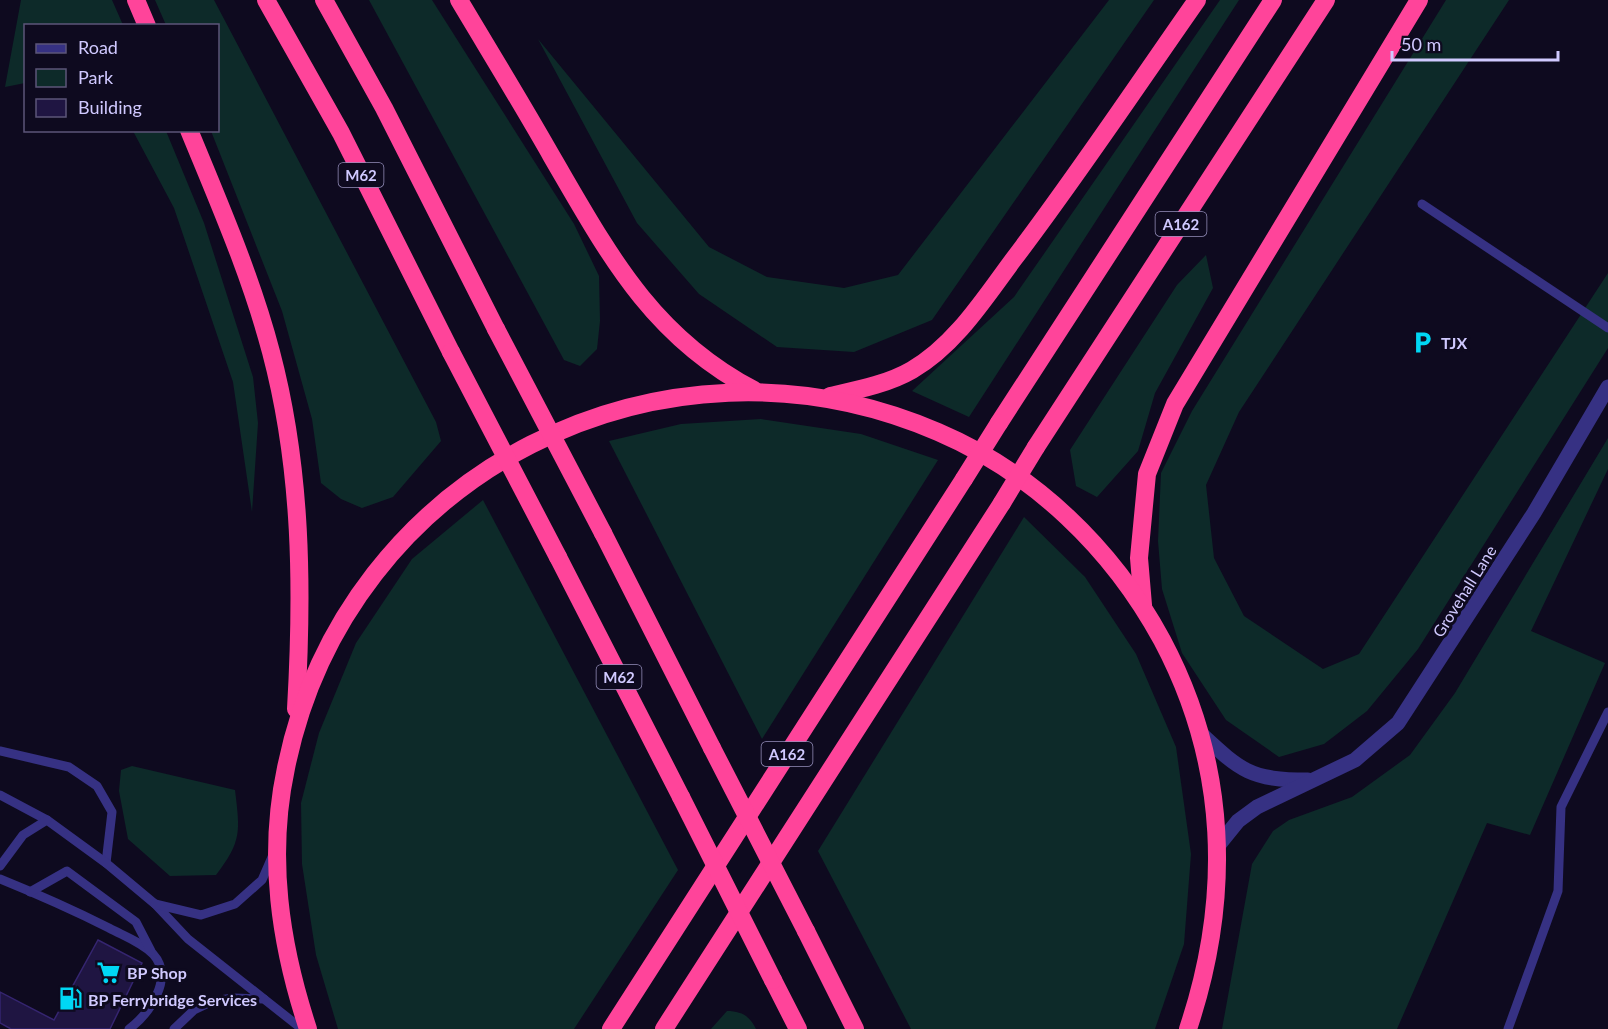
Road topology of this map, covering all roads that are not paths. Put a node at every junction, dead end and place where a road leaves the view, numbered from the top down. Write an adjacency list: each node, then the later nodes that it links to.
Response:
1 (136, 0): 9 (highway)
2 (266, 0): 39 (highway, M62, bridge)
3 (324, 0): 40 (highway, bridge)
4 (459, 0): 14 (highway)
5 (1197, 0): 15 (highway)
6 (1273, 0): 37 (highway, A162, bridge)
7 (1326, 0): 38 (highway, A162, bridge)
8 (1419, 0): 16 (highway)
9 (146, 24)
10 (190, 132): 18 (highway)
11 (1422, 204): 12 (lane)
12 (1608, 328)
13 (1608, 387): 21 (street, Grovehall Lane)
14 (756, 391): 15 (highway); 18 (highway)
15 (825, 397): 16 (highway)
16 (1143, 605): 19 (highway)
17 (1608, 712): 42 (lane)
18 (294, 732): 24 (highway)
19 (1200, 733): 21 (street, Grovehall Lane); 25 (highway)
20 (0, 751): 26 (lane)
21 (1314, 780): 25 (street, Grovehall Lane)
22 (0, 795): 23 (lane)
23 (47, 820): 26 (lane); 27 (lane)
24 (276, 847): 30 (lane); 36 (highway)
25 (1217, 847): 41 (highway)
26 (106, 863): 30 (lane)
27 (0, 866)
28 (0, 879): 29 (lane)
29 (30, 892): 31 (lane); 31 (lane)
30 (155, 904): 32 (lane)
31 (154, 955): 33 (lane)
32 (264, 999): 34 (lane); 35 (lane)
33 (129, 1029)
34 (174, 1029)
35 (302, 1029)
36 (308, 1029)
37 (611, 1029)
38 (664, 1029)
39 (798, 1029)
40 (855, 1029)
41 (1188, 1029)
42 (1508, 1029)

